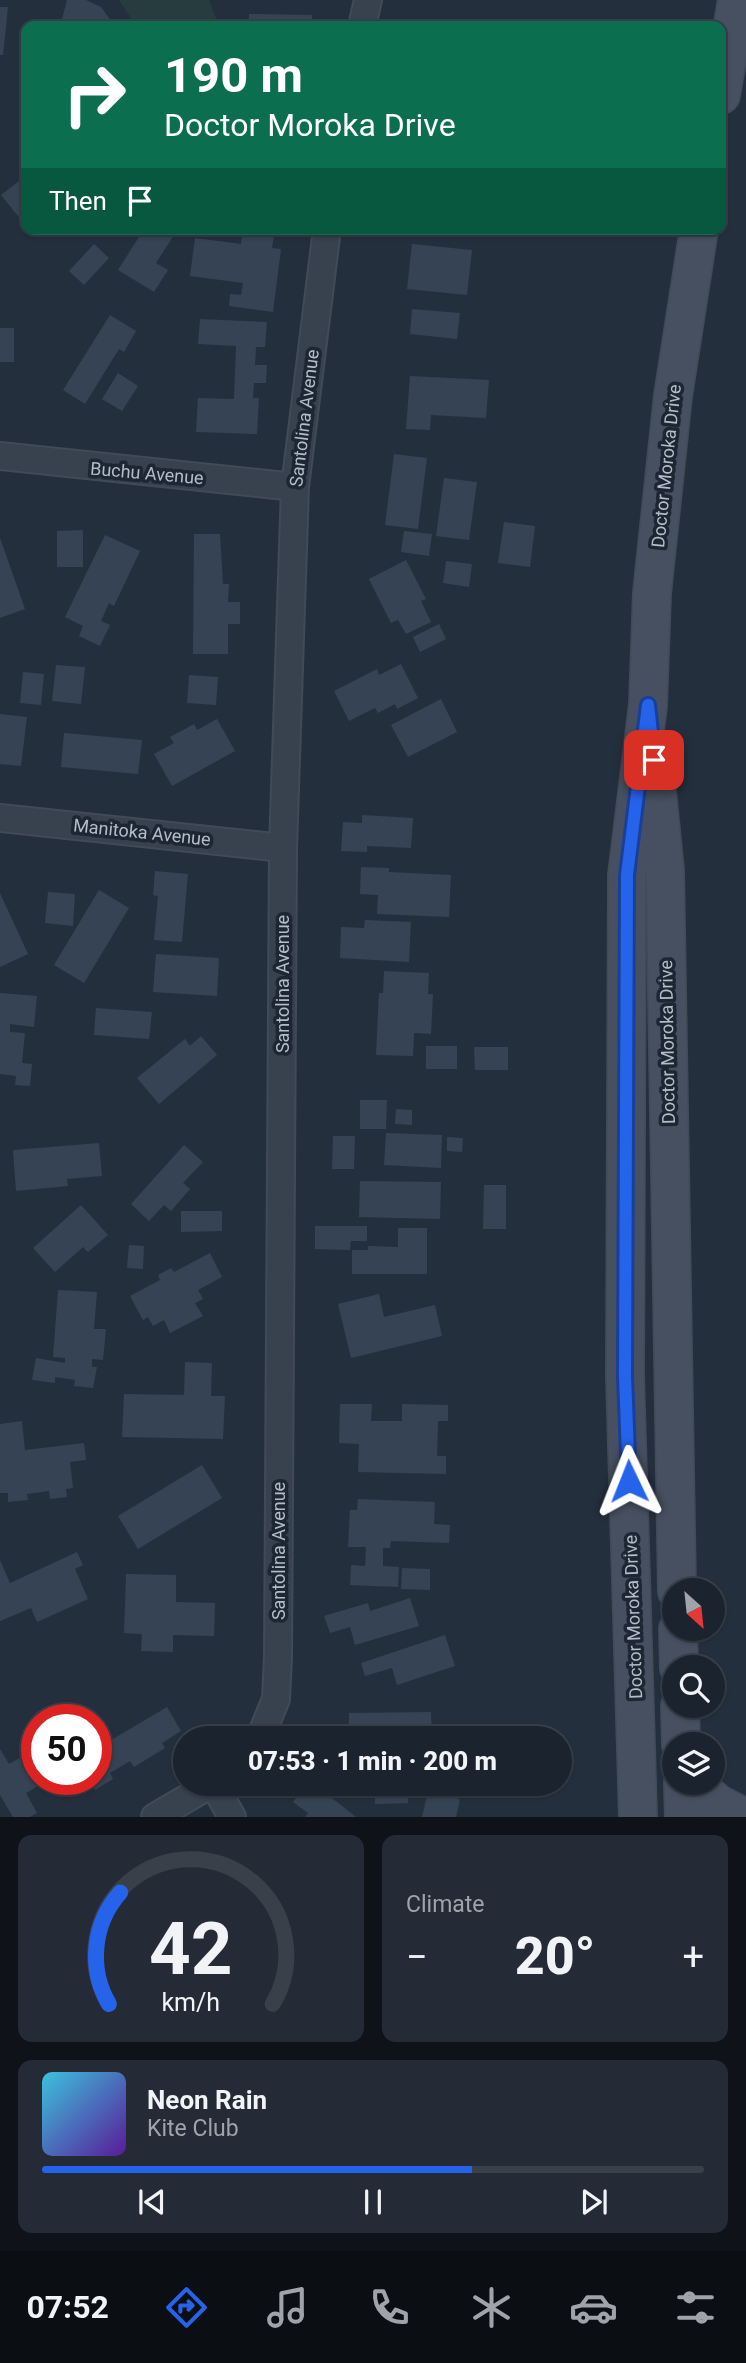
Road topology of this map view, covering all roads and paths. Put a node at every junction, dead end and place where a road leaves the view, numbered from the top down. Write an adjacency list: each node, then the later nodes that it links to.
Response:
1 (368, 0): 3 (street)
2 (737, 0): 4 (main road)
3 (363, 21)
4 (726, 65)
5 (326, 235): 8 (street, Santolina Avenue)
6 (698, 235): 9 (main road, Doctor Moroka Drive)
7 (0, 456): 8 (street, Buchu Avenue)
8 (295, 487): 11 (street, Santolina Avenue)
9 (648, 705): 12 (main road, Doctor Moroka Drive); 18 (main road, Doctor Moroka Drive)
10 (0, 818): 11 (street, Manitoka Avenue)
11 (283, 848): 13 (street, Santolina Avenue)
12 (677, 1578)
13 (265, 1726)
14 (683, 1795): 21 (main road)
15 (708, 1795): 22 (main road)
16 (191, 1796): 19 (street)
17 (220, 1796): 20 (street)
18 (636, 1810)
19 (155, 1817)
20 (232, 1817)
21 (684, 1817)
22 (744, 1817)

